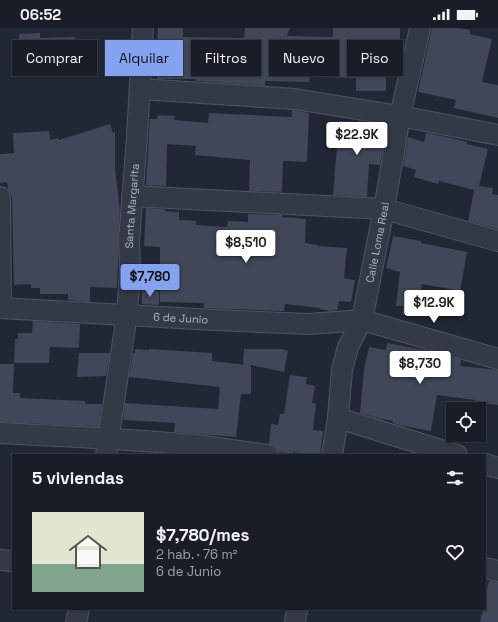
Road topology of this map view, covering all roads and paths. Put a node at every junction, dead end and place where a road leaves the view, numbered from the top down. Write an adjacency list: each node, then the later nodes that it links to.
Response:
1 (143, 28): 3 (street, Santa Margarita)
2 (420, 28): 4 (street, Calle Loma Real)
3 (140, 89): 4 (street); 6 (street, Santa Margarita)
4 (400, 116): 5 (street); 8 (street, Calle Loma Real)
5 (498, 135)
6 (132, 196): 8 (street); 11 (street, Santa Margarita)
7 (0, 197): 10 (street)
8 (384, 209): 9 (street); 12 (street, Calle Loma Real)
9 (498, 242)
10 (0, 308): 11 (street, 6 de Junio)
11 (127, 314): 12 (street, 6 de Junio); 16 (street, Santa Margarita)
12 (362, 320): 13 (street); 14 (street, Calle Loma Real)
13 (498, 359)
14 (338, 418): 18 (street, Calle Loma Real); 19 (street)
15 (0, 433): 16 (street)
16 (108, 447): 17 (street)
17 (261, 454)
18 (332, 454)
19 (454, 454)
20 (486, 464): 21 (street)
21 (498, 468)
22 (0, 560): 23 (street)
23 (12, 561)
24 (486, 568): 25 (street)
25 (498, 571)
26 (79, 610): 28 (street)
27 (297, 610): 29 (street)
28 (76, 622)
29 (295, 622)

